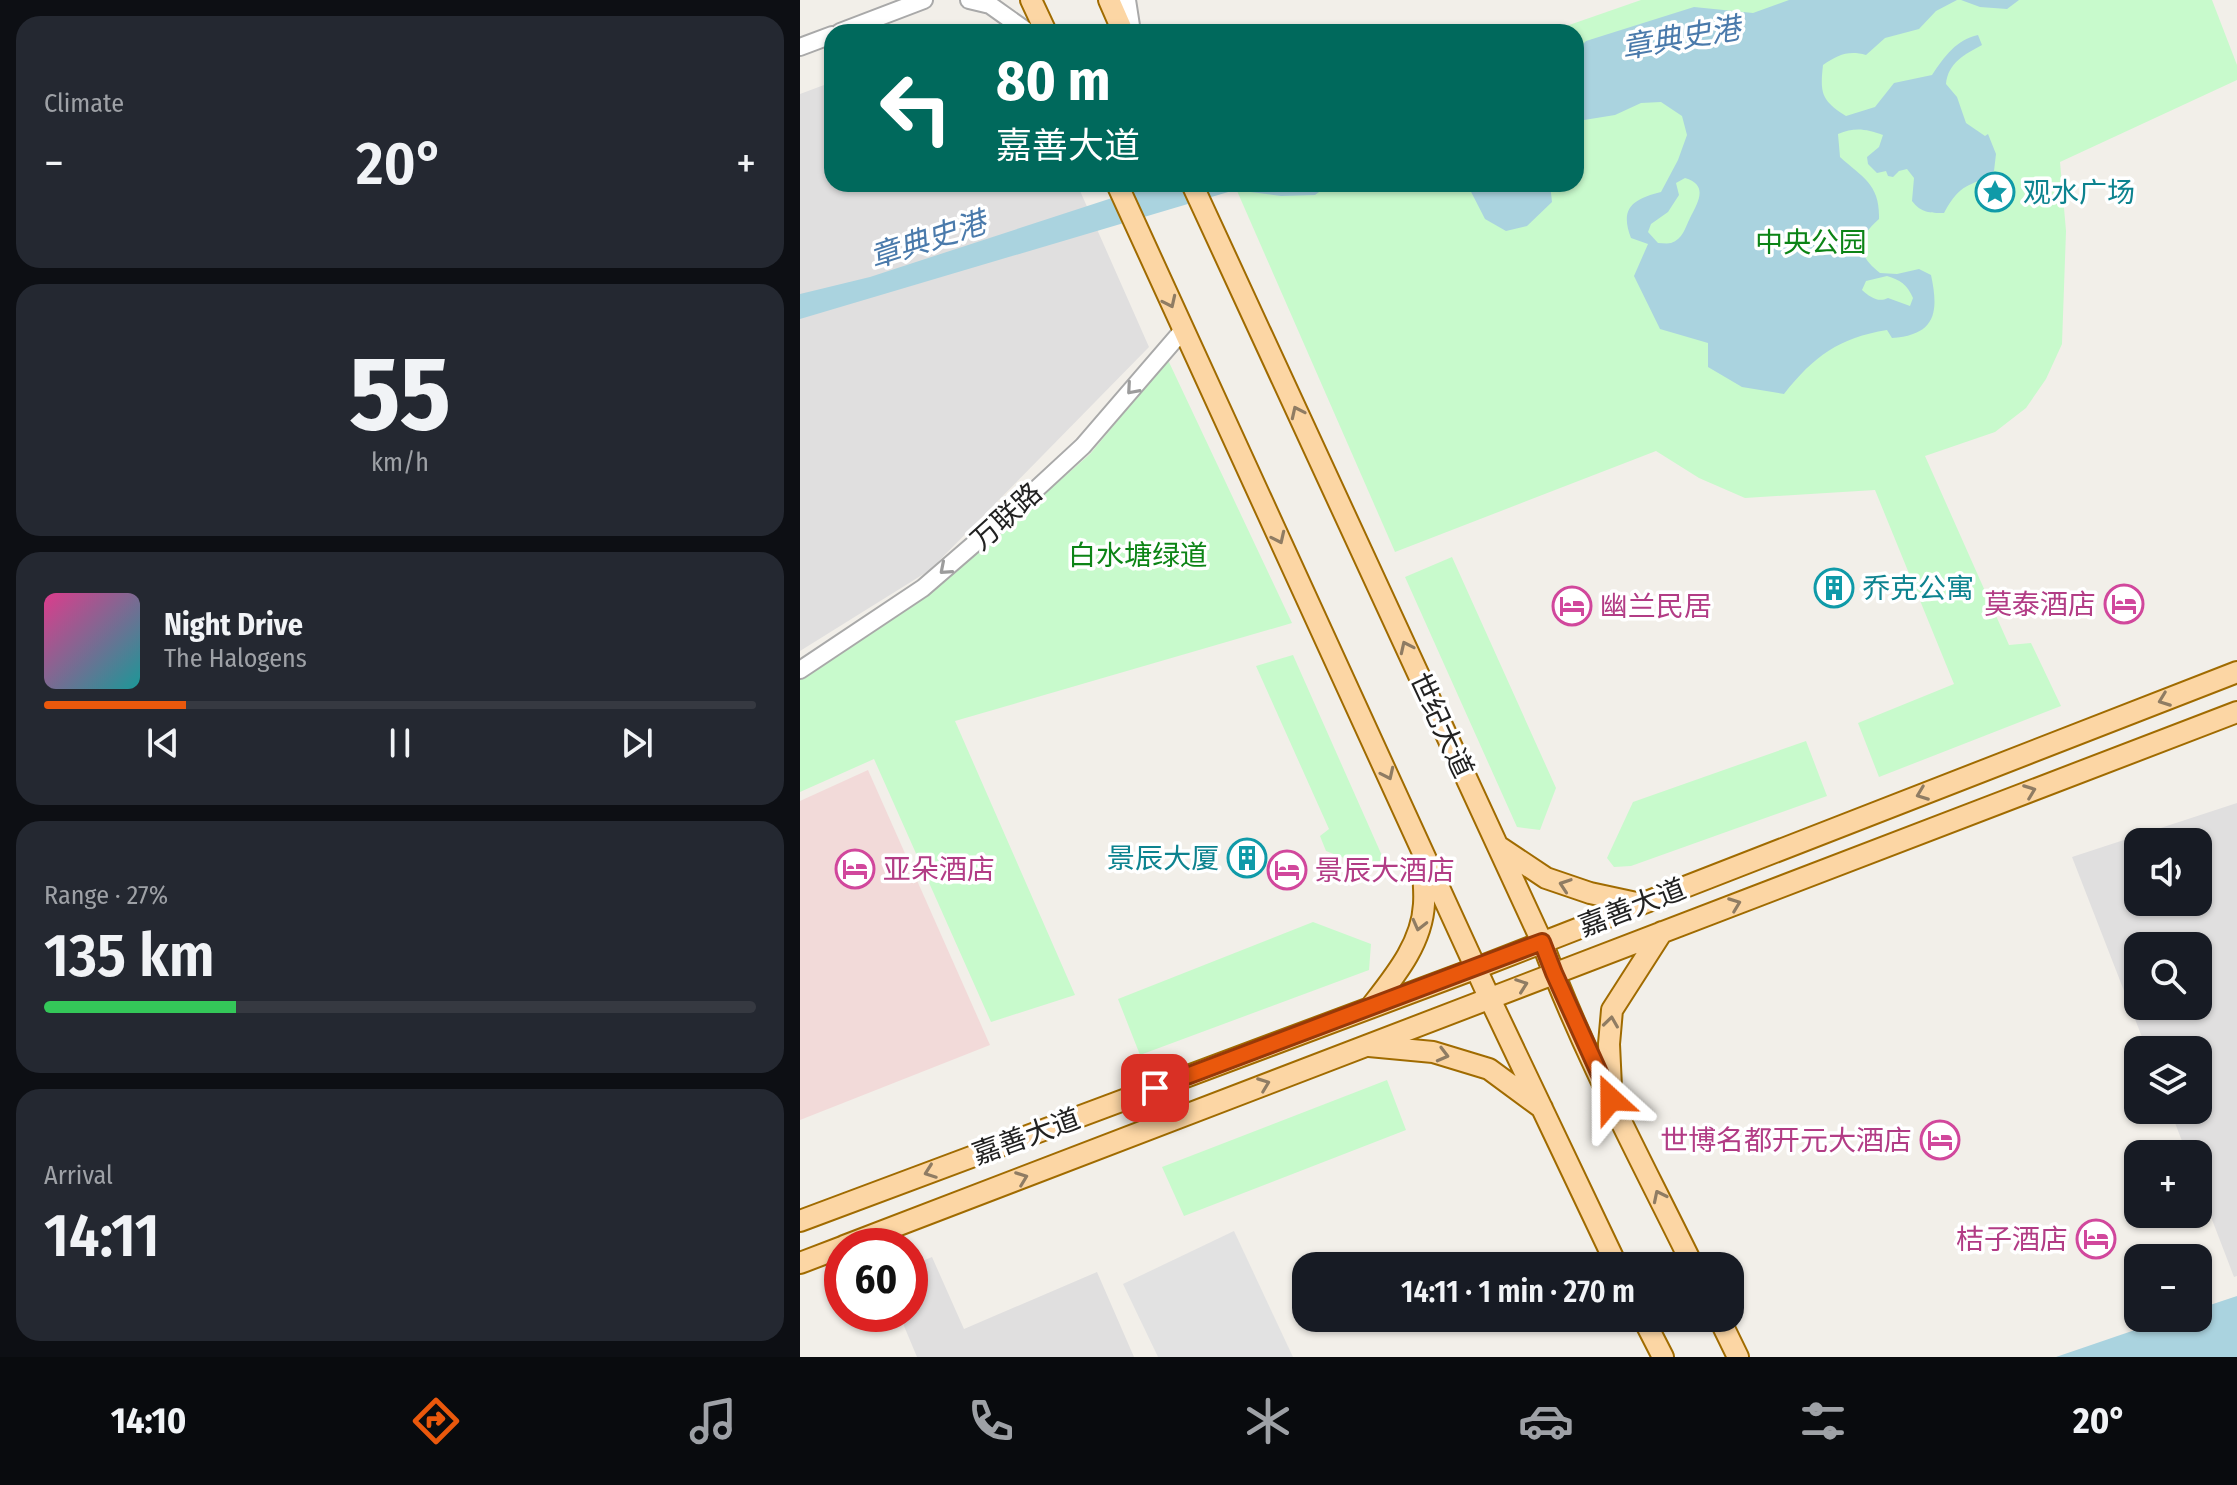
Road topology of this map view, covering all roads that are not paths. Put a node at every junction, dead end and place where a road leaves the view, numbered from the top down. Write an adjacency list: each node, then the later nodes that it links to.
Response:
1 (924, 0): 6 (street)
2 (969, 0): 7 (street)
3 (1031, 0): 8 (main road)
4 (1109, 0): 9 (main road)
5 (1127, 0): 10 (street)
6 (861, 24)
7 (1017, 24)
8 (1042, 24)
9 (1120, 24)
10 (1131, 24)
11 (824, 38): 12 (street)
12 (800, 47)
13 (1121, 192): 15 (main road, one-way to 15)
14 (1196, 192): 19 (main road, 世纪大道, one-way to 14)
15 (1183, 330): 16 (street, 万联路, one-way to 16); 20 (main road, one-way to 20)
16 (800, 670)
17 (2237, 672): 21 (main road, 嘉善大道, one-way to 21)
18 (2237, 712): 22 (main road, 嘉善大道, one-way to 18)
19 (1498, 845): 21 (main road, one-way to 19); 23 (main road, 世纪大道)
20 (1422, 848): 24 (main road); 27 (main road, one-way to 27)
21 (1641, 904): 23 (main road, 嘉善大道)
22 (1662, 932): 25 (main road, 嘉善大道); 29 (main road, one-way to 22)
23 (1542, 942): 24 (main road, 嘉善大道); 25 (main road, 世纪大道)
24 (1477, 968): 26 (main road); 27 (main road, 嘉善大道)
25 (1554, 973): 26 (main road, 嘉善大道, one-way to 25); 29 (main road, 世纪大道)
26 (1489, 997): 28 (main road, 嘉善大道); 30 (main road)
27 (1370, 1008): 31 (main road, 嘉善大道, one-way to 31)
28 (1365, 1045): 30 (main road, one-way to 30); 32 (main road, 嘉善大道, one-way to 28)
29 (1611, 1099): 34 (main road, 世纪大道, one-way to 29)
30 (1544, 1110): 33 (main road)
31 (800, 1221)
32 (890, 1228)
33 (1610, 1252)
34 (1686, 1252)
35 (824, 1254): 36 (main road, 嘉善大道)
36 (800, 1263)
37 (1650, 1332): 39 (main road)
38 (1726, 1332): 40 (main road)
39 (1663, 1357)
40 (1738, 1357)

